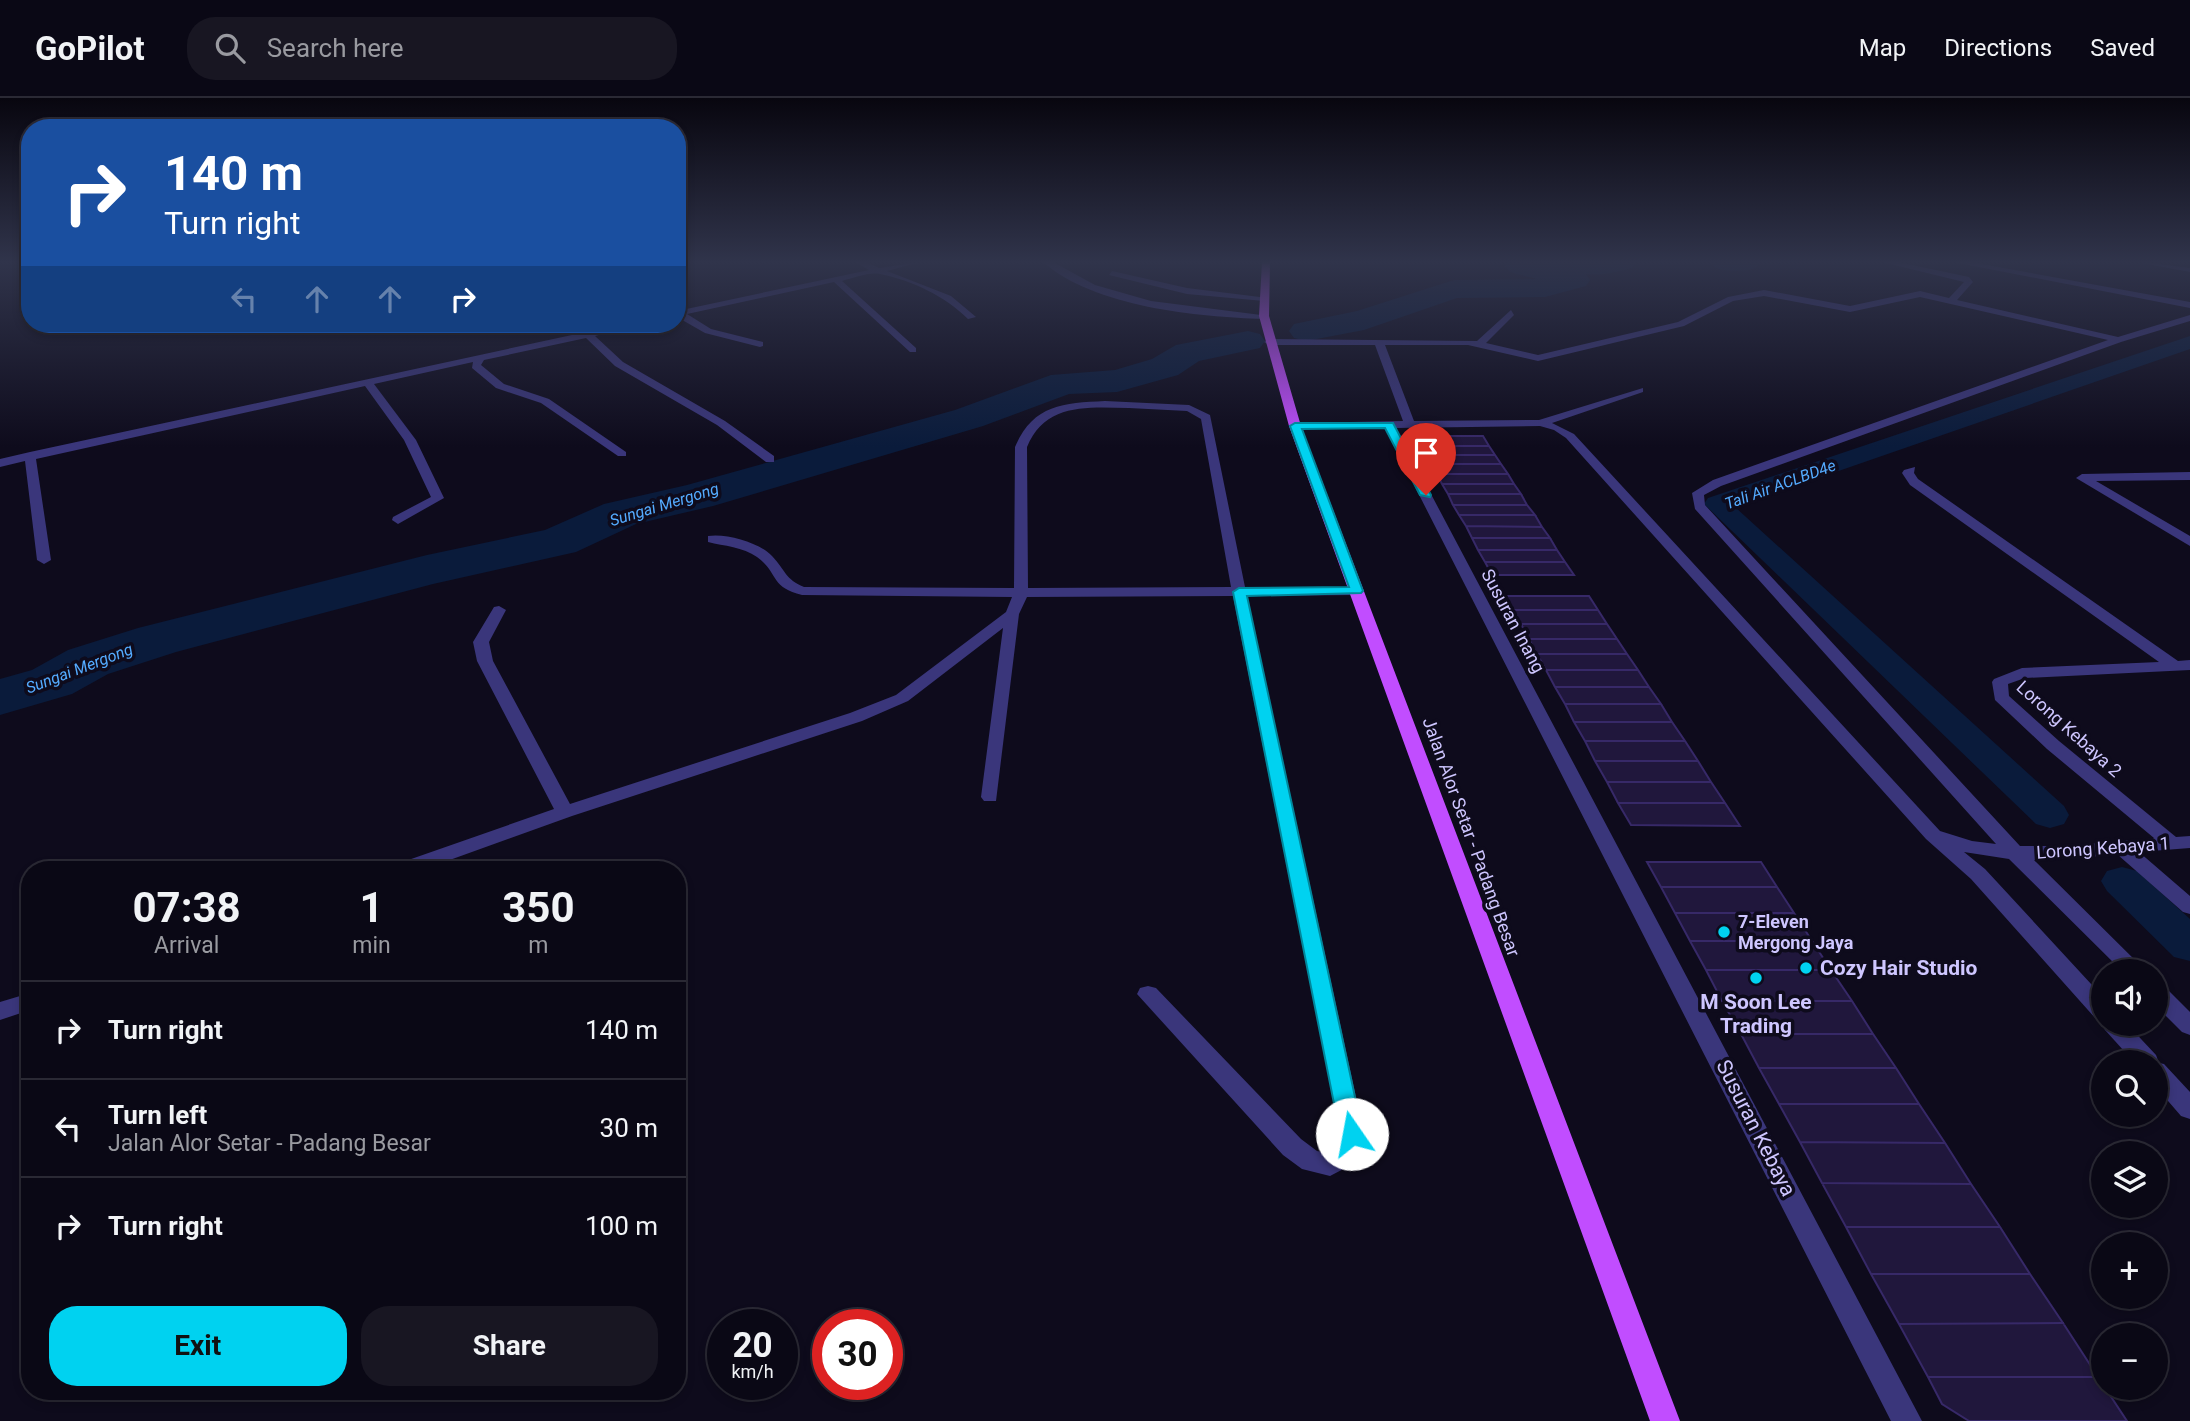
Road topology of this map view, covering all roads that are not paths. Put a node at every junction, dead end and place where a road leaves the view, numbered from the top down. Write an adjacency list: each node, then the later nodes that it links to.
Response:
1 (696, 324): 14 (street)
2 (885, 324): 15 (street)
3 (1266, 324): 11 (main road, Jalan Alor Setar - Padang Besar)
4 (1500, 324): 13 (street)
5 (1682, 324): 13 (street)
6 (2051, 324): 10 (street)
7 (2171, 324): 10 (street)
8 (593, 333): 9 (street)
9 (588, 334): 16 (street); 25 (street)
10 (2118, 340): 45 (street)
11 (1269, 342): 12 (street); 22 (main road, Jalan Alor Setar - Padang Besar)
12 (1379, 342): 13 (street); 21 (street)
13 (1481, 343)
14 (760, 344)
15 (914, 350)
16 (480, 358): 17 (street); 23 (street)
17 (367, 382): 24 (street); 29 (street)
18 (1639, 390): 19 (street)
19 (1540, 423): 21 (street); 41 (street)
20 (1389, 425): 21 (street); 22 (street); 42 (street, Susuran Inang)
21 (1410, 425)
22 (1295, 426): 33 (main road, Jalan Alor Setar - Padang Besar)
23 (622, 454)
24 (30, 456): 26 (street); 32 (street)
25 (770, 459)
26 (0, 463)
27 (1911, 470): 38 (street)
28 (2190, 475): 31 (street)
29 (398, 520)
30 (713, 539): 35 (street)
31 (2190, 542)
32 (44, 560)
33 (1357, 591): 34 (street); 59 (main road, Jalan Alor Setar - Padang Besar)
34 (1239, 592): 35 (street); 35 (street); 49 (street)
35 (1021, 593): 37 (street)
36 (499, 610): 40 (street)
37 (1012, 614): 39 (street); 40 (street)
38 (2182, 665): 43 (street, Lorong Kebaya 2)
39 (990, 797)
40 (565, 812): 46 (street)
41 (1933, 835): 45 (street, Lorong Kebaya 1); 50 (street)
42 (1605, 836): 60 (street, Susuran Kebaya)
43 (2181, 843): 44 (street, Lorong Kebaya 1)
44 (2121, 847): 45 (street, Lorong Kebaya 1); 47 (street)
45 (2016, 854): 48 (street)
46 (426, 861)
47 (2190, 907)
48 (2122, 959)
49 (1148, 994)
50 (2091, 999)
51 (21, 1004): 53 (street)
52 (2168, 1004): 54 (street)
53 (0, 1011)
54 (2190, 1026)
55 (2124, 1036): 56 (street)
56 (2137, 1050)
57 (2168, 1084): 58 (street)
58 (2190, 1109)
59 (1665, 1421)
60 (1907, 1421)

